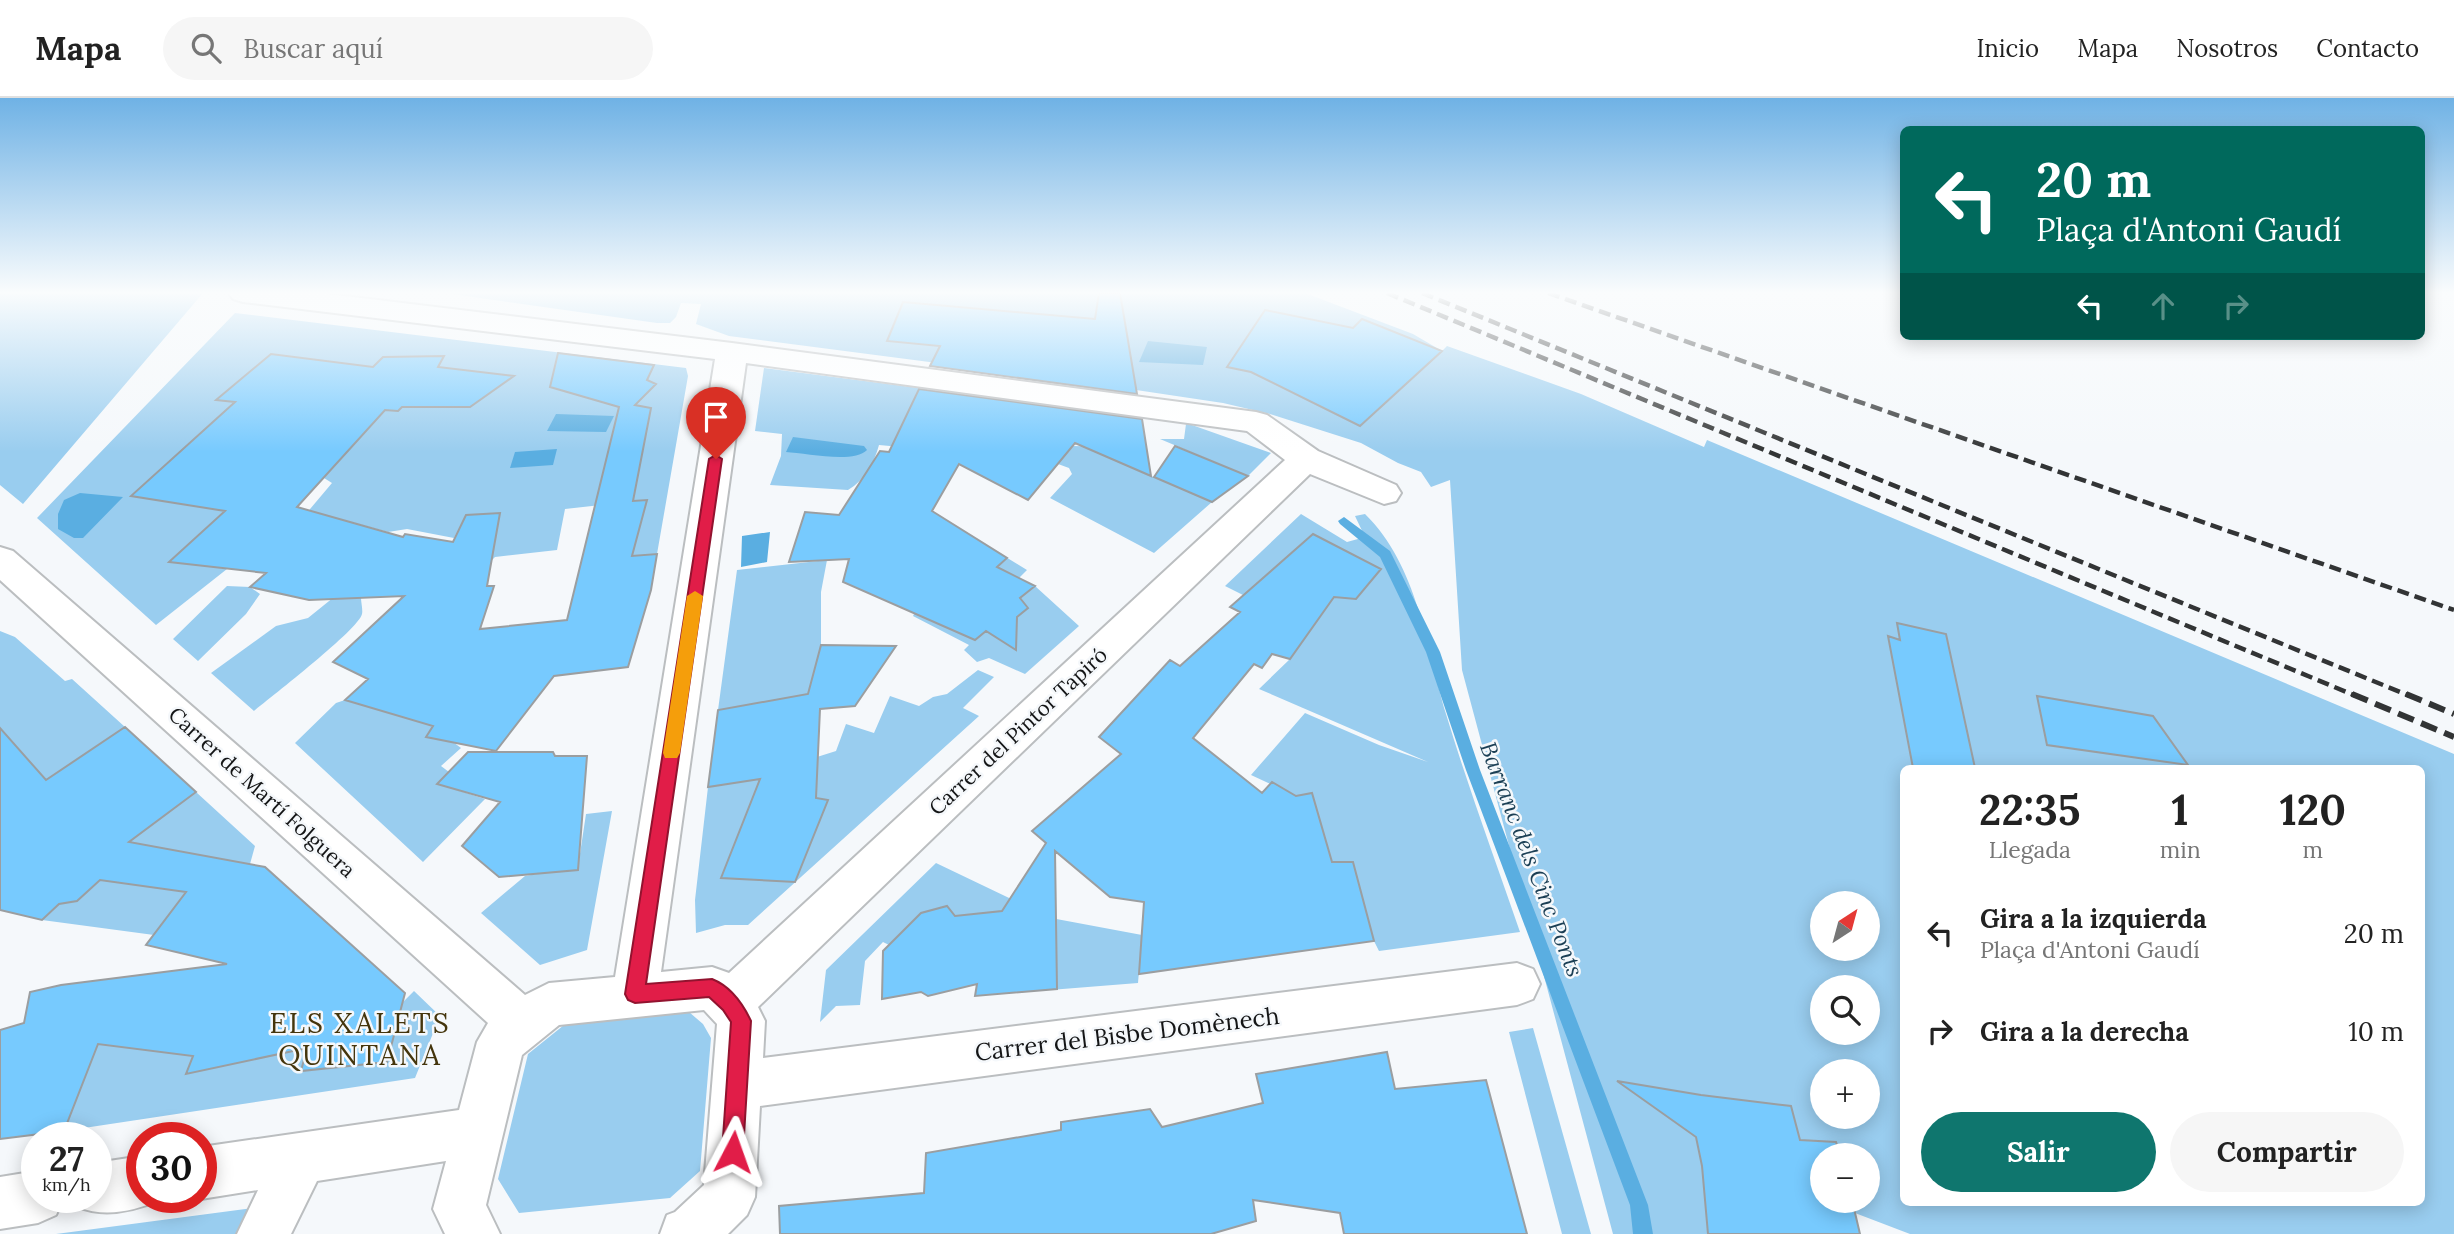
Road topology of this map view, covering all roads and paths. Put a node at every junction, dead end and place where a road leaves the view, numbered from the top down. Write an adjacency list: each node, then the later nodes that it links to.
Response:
1 (682, 346): 2 (street)
2 (732, 352): 3 (street); 7 (street)
3 (1306, 459): 4 (street); 8 (street, Carrer del Pintor Tapiró)
4 (1384, 493)
5 (0, 560): 9 (street, Carrer de Martí Folguera)
6 (1517, 984): 10 (street, Carrer del Bisbe Domènech)
7 (635, 994): 8 (street); 9 (street)
8 (730, 1003): 10 (street)
9 (523, 1024): 11 (street)
10 (738, 1084): 18 (street)
11 (478, 1132): 12 (street); 17 (street)
12 (301, 1159): 13 (street); 16 (street)
13 (217, 1171)
14 (21, 1200): 15 (street)
15 (0, 1203)
16 (263, 1234)
17 (474, 1234)
18 (686, 1234)

